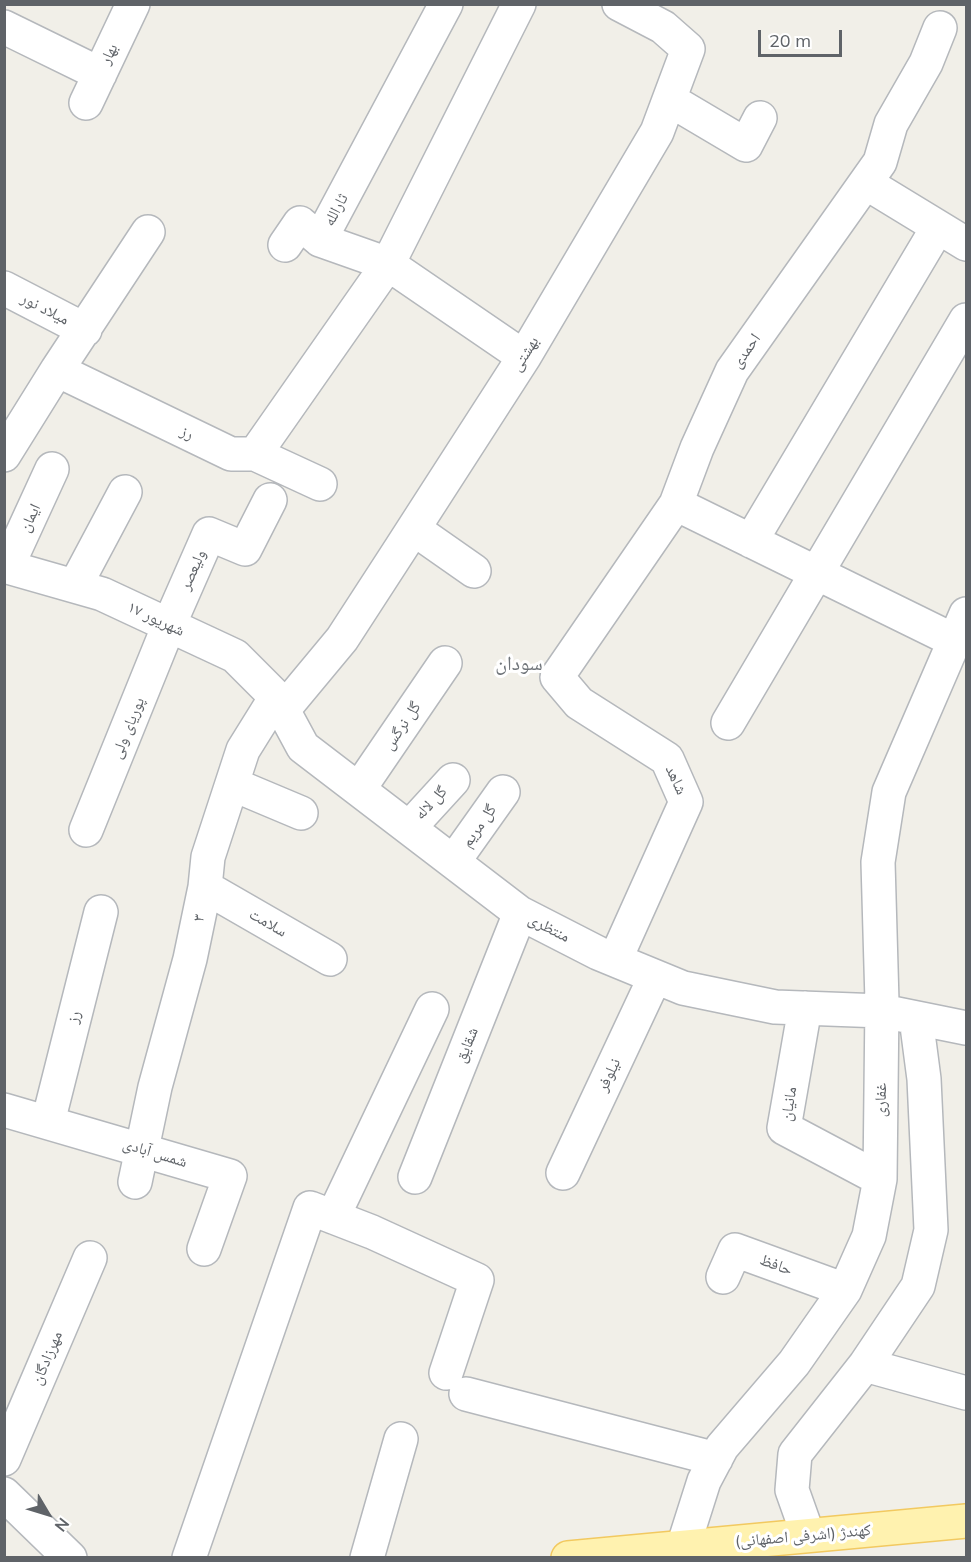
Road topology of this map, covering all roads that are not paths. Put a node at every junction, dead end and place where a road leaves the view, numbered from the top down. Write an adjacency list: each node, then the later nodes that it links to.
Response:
1 (133, 4): 7 (street, بهار)
2 (446, 4): 14 (street, ثارالله)
3 (519, 4): 17 (street)
4 (619, 4): 8 (street, بهشتی)
5 (4, 27): 7 (street)
6 (940, 28): 11 (street, احمدی)
7 (100, 74): 9 (street, بهار)
8 (670, 100): 10 (street); 21 (street, بهشتی)
9 (86, 103)
10 (760, 118)
11 (866, 183): 12 (street); 29 (street, احمدی)
12 (938, 227): 15 (street); 31 (street)
13 (148, 232): 20 (street)
14 (320, 240): 16 (street); 17 (street, ثارالله)
15 (966, 244)
16 (285, 245)
17 (388, 264): 21 (street, ثارالله); 23 (street)
18 (4, 288): 20 (street, میلاد نور)
19 (966, 320): 34 (street)
20 (85, 330): 22 (street)
21 (524, 357): 30 (street, بهشتی)
22 (57, 370): 23 (street, رز); 24 (street)
23 (255, 454): 26 (street, رز)
24 (4, 455)
25 (52, 469): 32 (street, ایمان)
26 (320, 484)
27 (126, 492): 35 (street)
28 (270, 500): 36 (street, ولیعصر)
29 (676, 504): 31 (street); 39 (street, احمدی)
30 (414, 529): 33 (street); 40 (street, بهشتی)
31 (751, 541): 34 (street)
32 (6, 566): 35 (street, ۱۷ شهریور)
33 (474, 571)
34 (816, 573): 37 (street); 41 (street)
35 (75, 586): 36 (street, ۱۷ شهریور)
36 (169, 625): 40 (street, ۱۷ شهریور); 48 (street, پوریای ولی)
37 (961, 628): 58 (street, غفاری)
38 (445, 663): 44 (street, گل نرگس)
39 (556, 677): 54 (street, شاهد)
40 (280, 703): 43 (street, ۳); 44 (street, منتظری)
41 (728, 723)
42 (453, 780): 47 (street, گل لاله)
43 (232, 784): 46 (street); 50 (street, ۳)
44 (359, 789): 47 (street, منتظری)
45 (503, 792): 49 (street, گل مریم)
46 (301, 813)
47 (410, 827): 49 (street, منتظری)
48 (87, 830)
49 (454, 861): 52 (street, منتظری)
50 (205, 887): 53 (street, سلامت); 63 (street, ۳)
51 (101, 912): 62 (street, رز)
52 (520, 913): 54 (street, منتظری); 65 (street, شقایق)
53 (330, 959)
54 (615, 960): 55 (street, منتظری)
55 (655, 977): 56 (street, منتظری); 64 (street, نیلوفر)
56 (805, 1008): 58 (street, منتظری); 66 (street, مانیان)
57 (432, 1009): 68 (street)
58 (882, 1011): 59 (street, منتظری); 66 (street, غفاری)
59 (916, 1018): 60 (street, منتظری); 73 (street)
60 (966, 1028)
61 (4, 1110): 62 (street, شمس آبادی)
62 (48, 1122): 63 (street, شمس آبادی)
63 (143, 1148): 67 (street, ۳); 69 (street, شمس آبادی)
64 (564, 1173)
65 (415, 1177)
66 (880, 1179): 72 (street, غفاری)
67 (135, 1182)
68 (333, 1217): 77 (street); 83 (street)
69 (204, 1249)
70 (90, 1258): 76 (street, مهرزادگان)
71 (723, 1276): 72 (street, حافظ)
72 (845, 1290): 77 (street, غفاری)
73 (865, 1365): 74 (street); 80 (street)
74 (966, 1393)
75 (401, 1439): 84 (street)
76 (4, 1459)
77 (716, 1460): 81 (street, غفاری)
78 (4, 1494): 82 (street)
79 (966, 1521): 80 (main road, کهندژ (اشرفی اصفهانی))
80 (808, 1535): 81 (main road, کهندژ (اشرفی اصفهانی))
81 (683, 1547): 85 (main road, کهندژ (اشرفی اصفهانی))
82 (70, 1557)
83 (189, 1557)
84 (367, 1557)
85 (568, 1557)

